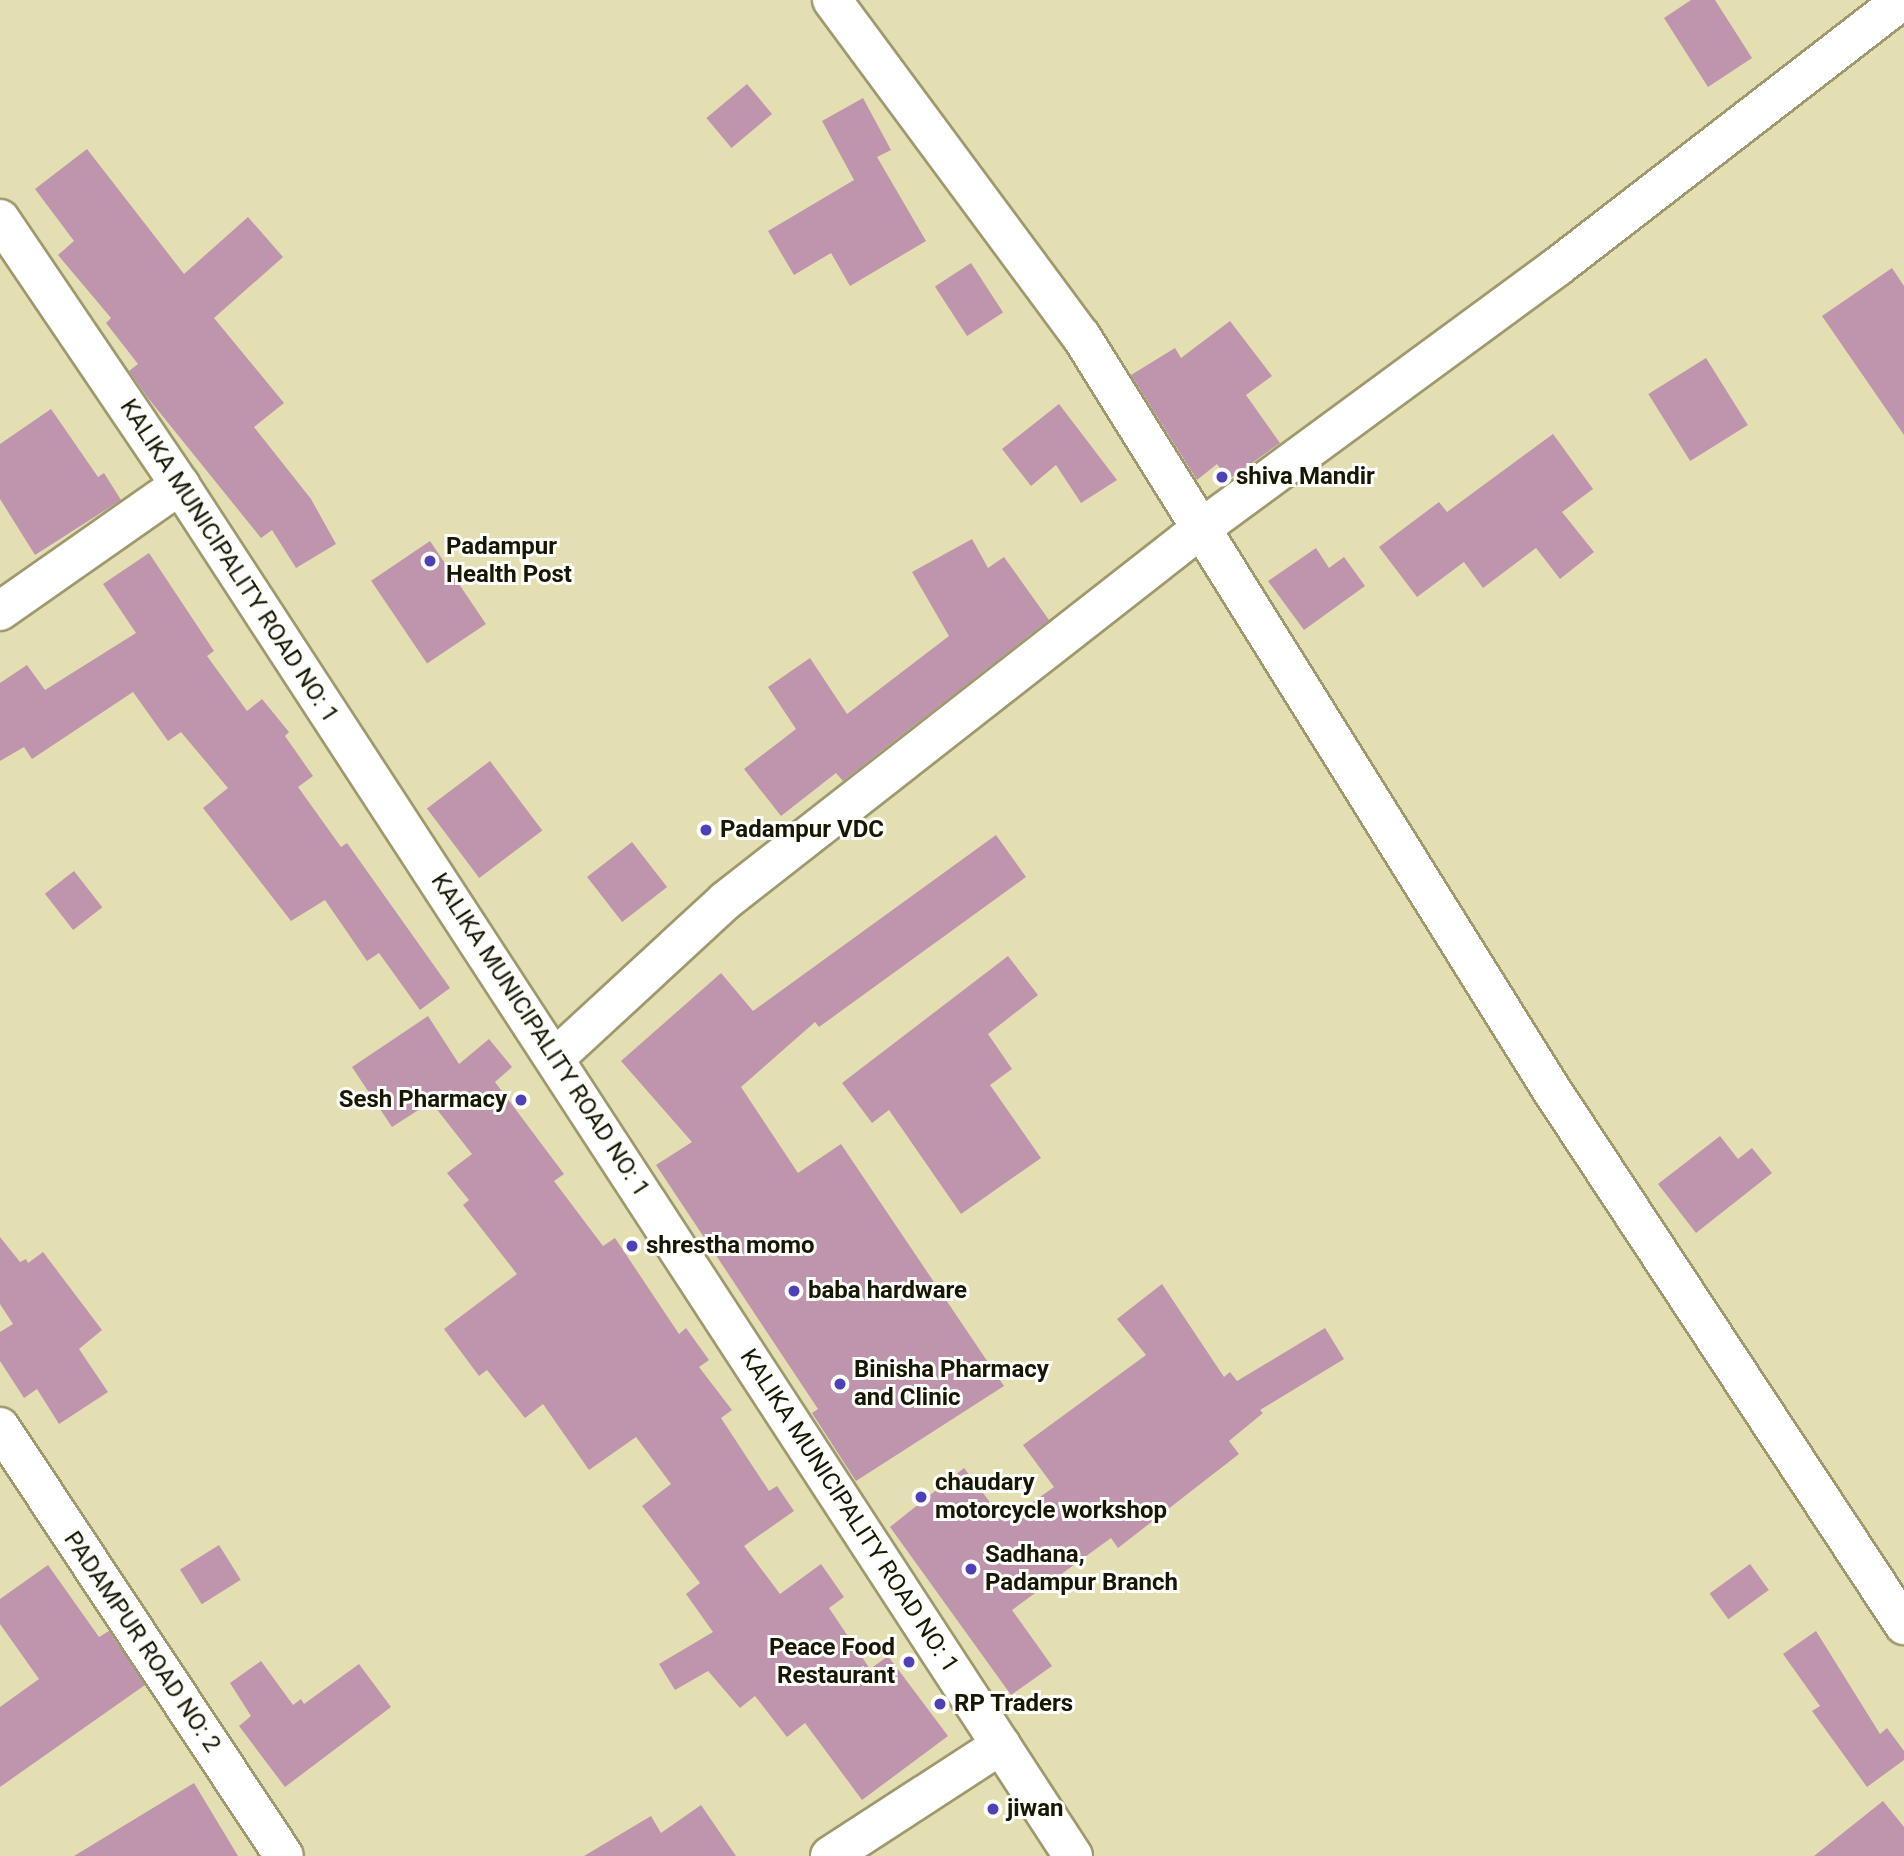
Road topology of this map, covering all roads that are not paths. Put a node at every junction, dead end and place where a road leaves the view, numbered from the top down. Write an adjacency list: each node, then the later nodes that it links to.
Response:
1 (832, 0): 5 (street)
2 (1902, 0): 5 (street)
3 (0, 219): 4 (street, KALIKA MUNICIPALITY ROAD NO: 1)
4 (180, 485): 6 (street); 7 (street, KALIKA MUNICIPALITY ROAD NO: 1)
5 (1203, 527): 7 (street); 9 (street)
6 (0, 611)
7 (555, 1058): 10 (street, KALIKA MUNICIPALITY ROAD NO: 1)
8 (0, 1427): 11 (street, PADAMPUR ROAD NO: 2)
9 (1904, 1625)
10 (1001, 1745): 12 (street); 13 (street, KALIKA MUNICIPALITY ROAD NO: 1)
11 (284, 1856)
12 (830, 1856)
13 (1073, 1856)

